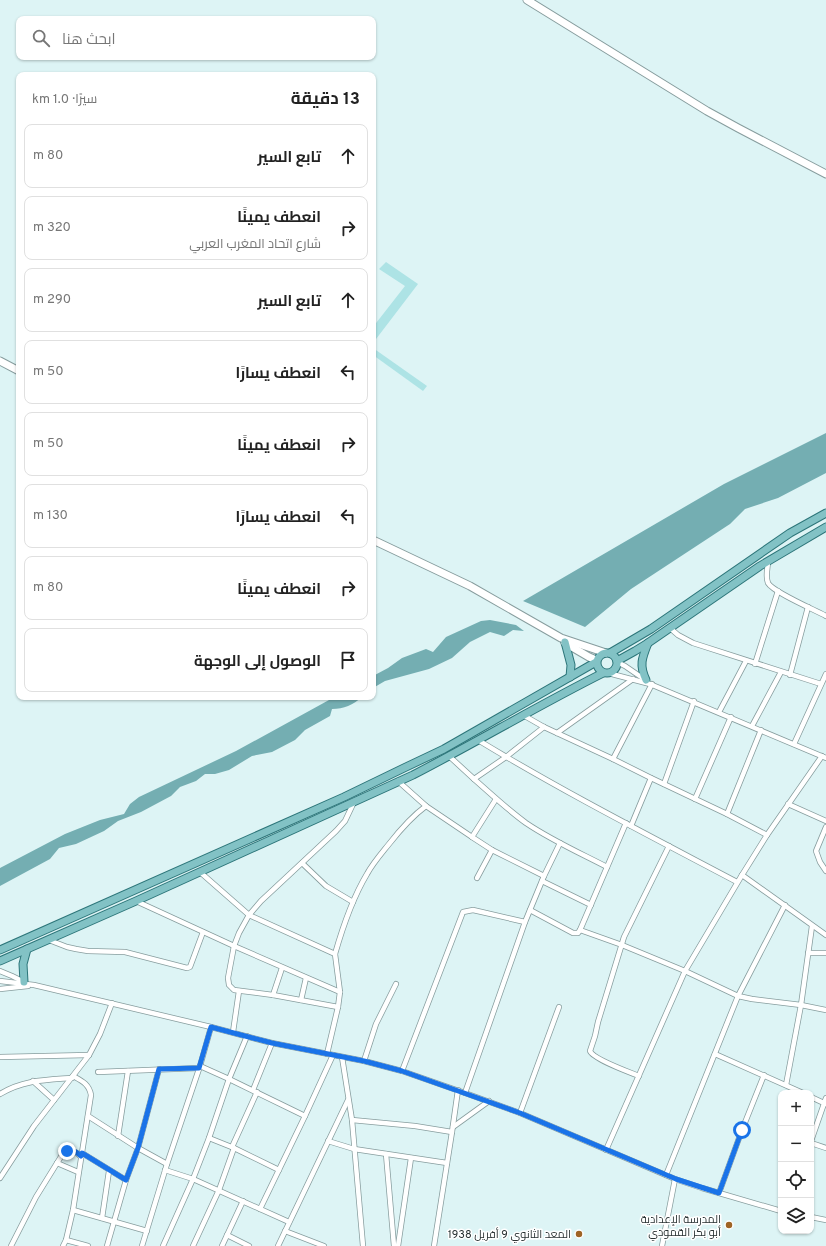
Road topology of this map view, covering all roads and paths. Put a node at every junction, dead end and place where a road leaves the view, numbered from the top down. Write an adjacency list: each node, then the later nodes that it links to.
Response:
1 (527, 0): 2 (main road)
2 (826, 174)
3 (0, 361): 4 (main road)
4 (16, 369)
5 (826, 512): 15 (main road)
6 (826, 527): 8 (main road)
7 (376, 541): 13 (main road)
8 (768, 561): 9 (street); 12 (main road)
9 (778, 591): 10 (street); 19 (street)
10 (808, 607): 11 (street); 23 (street)
11 (826, 616)
12 (670, 628): 14 (main road); 17 (street)
13 (563, 640): 15 (main road); 16 (main road); 24 (main road)
14 (648, 643): 18 (main road); 26 (main road)
15 (608, 653): 16 (main road); 18 (main road)
16 (596, 661): 21 (main road); 24 (main road)
17 (746, 661): 19 (street); 29 (street)
18 (617, 662): 21 (main road); 26 (street)
19 (755, 664): 20 (street)
20 (781, 672): 23 (street); 32 (street)
21 (606, 673): 25 (street); 30 (main road)
22 (826, 674): 27 (street)
23 (790, 675): 27 (street)
24 (570, 677): 84 (main road)
25 (633, 679): 26 (street); 35 (street)
26 (649, 683): 28 (street); 41 (street)
27 (821, 684): 37 (street)
28 (694, 701): 29 (street); 45 (street)
29 (719, 712): 31 (street)
30 (523, 715): 33 (street); 36 (main road)
31 (731, 717): 32 (street); 47 (street)
32 (752, 726): 34 (street)
33 (544, 727): 35 (street); 40 (street)
34 (761, 730): 37 (street); 51 (street)
35 (557, 733): 41 (street)
36 (478, 740): 38 (main road); 40 (street)
37 (794, 744): 39 (street)
38 (448, 756): 43 (street); 44 (main road)
39 (824, 757): 49 (street)
40 (506, 758): 43 (street); 53 (street)
41 (613, 759): 42 (street)
42 (651, 778): 45 (street); 54 (street)
43 (474, 779): 46 (street)
44 (398, 781): 48 (main road); 50 (street)
45 (664, 784): 47 (street)
46 (496, 799): 57 (street); 58 (street)
47 (695, 799): 51 (street)
48 (354, 802): 61 (street); 64 (main road)
49 (788, 804): 52 (street); 56 (street)
50 (426, 806): 57 (street); 70 (street)
51 (728, 814): 56 (street)
52 (826, 821)
53 (626, 823): 54 (street); 62 (street)
54 (631, 826): 59 (street)
55 (826, 827): 63 (street)
56 (767, 835): 65 (street)
57 (472, 837): 60 (street)
58 (560, 843): 62 (street); 67 (street)
59 (669, 846): 68 (street); 81 (street)
60 (492, 850): 66 (street); 67 (street)
61 (302, 863): 70 (street); 74 (street)
62 (608, 867): 71 (street)
63 (826, 871)
64 (200, 872): 69 (main road); 74 (street)
65 (742, 875): 68 (street); 72 (street)
66 (477, 878)
67 (543, 879): 71 (street); 73 (street)
68 (737, 882): 90 (street)
69 (136, 901): 78 (street); 80 (main road)
70 (353, 902): 86 (street)
71 (590, 905): 77 (street)
72 (785, 905): 76 (street); 101 (street)
73 (530, 910): 75 (street); 77 (street)
74 (249, 915): 82 (street); 86 (street)
75 (525, 922): 122 (street); 133 (street)
76 (812, 926): 79 (street); 87 (street)
77 (580, 930): 81 (street)
78 (204, 932): 80 (street); 82 (street)
79 (826, 935)
80 (48, 940): 83 (main road)
81 (622, 945): 90 (street); 125 (street)
82 (234, 946): 89 (street); 98 (street)
83 (28, 949): 88 (main road); 94 (main road)
84 (0, 950)
85 (826, 953): 87 (street)
86 (335, 954): 99 (street)
87 (808, 954): 104 (street)
88 (0, 961)
89 (282, 968): 92 (street); 100 (street)
90 (685, 971): 101 (street); 125 (street)
91 (0, 972): 94 (street)
92 (306, 978): 99 (street); 102 (street)
93 (0, 981): 94 (street)
94 (24, 983): 96 (street)
95 (396, 984): 118 (street)
96 (34, 985): 97 (street); 103 (street)
97 (0, 989)
98 (239, 991): 100 (street); 109 (street)
99 (340, 992): 105 (street)
100 (273, 995): 102 (street)
101 (738, 996): 104 (street); 113 (street)
102 (301, 1000): 105 (street)
103 (112, 1003): 108 (street); 114 (street)
104 (801, 1005): 107 (street); 129 (street)
105 (338, 1007): 112 (street)
106 (559, 1007): 141 (street)
107 (826, 1010)
108 (211, 1027): 109 (street); 119 (street)
109 (233, 1032): 110 (street)
110 (246, 1036): 111 (street); 127 (street)
111 (272, 1043): 112 (street); 132 (street)
112 (327, 1054): 115 (street)
113 (715, 1054): 124 (street); 167 (street)
114 (89, 1055): 116 (street); 126 (street)
115 (333, 1055): 117 (street); 143 (street)
116 (0, 1057)
117 (342, 1057): 118 (street); 137 (street)
118 (364, 1061): 122 (street)
119 (200, 1067): 120 (street); 127 (street); 162 (street)
120 (159, 1069): 121 (street); 153 (street)
121 (128, 1071): 123 (street); 148 (street)
122 (402, 1071): 130 (street)
123 (98, 1072)
124 (764, 1075): 129 (street); 173 (street)
125 (639, 1076): 156 (street)
126 (72, 1077): 128 (street); 138 (street); 142 (street)
127 (229, 1079): 132 (street); 149 (street)
128 (33, 1081): 134 (street); 138 (street)
129 (786, 1085): 131 (street)
130 (458, 1090): 133 (street); 145 (street)
131 (797, 1090)
132 (255, 1091): 143 (street); 152 (street)
133 (465, 1093): 139 (street)
134 (0, 1094)
135 (814, 1098): 140 (street)
136 (826, 1098): 140 (street)
137 (348, 1099): 144 (street); 150 (street)
138 (54, 1100): 168 (street)
139 (488, 1101): 141 (street); 145 (street)
140 (825, 1104): 147 (street)
141 (520, 1113): 156 (street)
142 (88, 1116): 148 (street); 158 (street)
143 (305, 1116): 164 (street)
144 (352, 1120): 146 (street); 155 (street)
145 (453, 1127): 146 (street)
146 (452, 1132): 161 (street)
147 (814, 1134)
148 (118, 1136): 153 (street)
149 (209, 1138): 152 (street); 169 (street)
150 (328, 1141): 155 (street); 182 (street)
151 (814, 1143): 154 (street)
152 (233, 1147): 164 (street); 172 (street)
153 (138, 1148): 162 (street); 171 (street)
154 (826, 1148)
155 (354, 1149): 157 (street); 199 (street)
156 (606, 1150): 167 (street)
157 (386, 1154): 159 (street); 200 (street)
158 (82, 1155): 160 (street); 165 (street); 166 (street)
159 (411, 1158): 161 (street); 201 (street)
160 (57, 1162): 166 (street); 187 (street)
161 (447, 1163): 202 (street)
162 (167, 1164): 163 (street)
163 (165, 1170): 169 (street); 183 (street)
164 (278, 1170): 175 (street)
165 (109, 1171): 171 (street); 178 (street)
166 (78, 1172): 176 (street)
167 (666, 1175): 170 (street)
168 (0, 1178)
169 (193, 1179): 172 (street); 193 (street)
170 (676, 1179): 173 (street); 203 (street)
171 (126, 1180): 181 (street)
172 (219, 1190): 174 (street); 194 (street)
173 (719, 1193): 177 (street)
174 (243, 1201): 175 (street); 185 (street)
175 (260, 1209): 182 (street)
176 (73, 1210): 178 (street); 186 (street)
177 (778, 1210)
178 (102, 1218): 181 (street)
179 (814, 1218): 180 (street)
180 (826, 1220)
181 (114, 1221): 183 (street); 191 (street)
182 (289, 1222): 184 (street)
183 (147, 1231): 192 (street)
184 (285, 1231): 197 (street); 198 (street)
185 (227, 1235): 195 (street); 196 (street)
186 (66, 1240): 189 (street); 190 (street)
187 (12, 1245): 188 (street)
188 (18, 1246)
189 (63, 1246)
190 (88, 1246)
191 (108, 1246)
192 (142, 1246)
193 (163, 1246)
194 (193, 1246)
195 (222, 1246)
196 (249, 1246)
197 (278, 1246)
198 (324, 1246)
199 (363, 1246)
200 (394, 1246)
201 (398, 1246)
202 (434, 1246)
203 (662, 1246)

